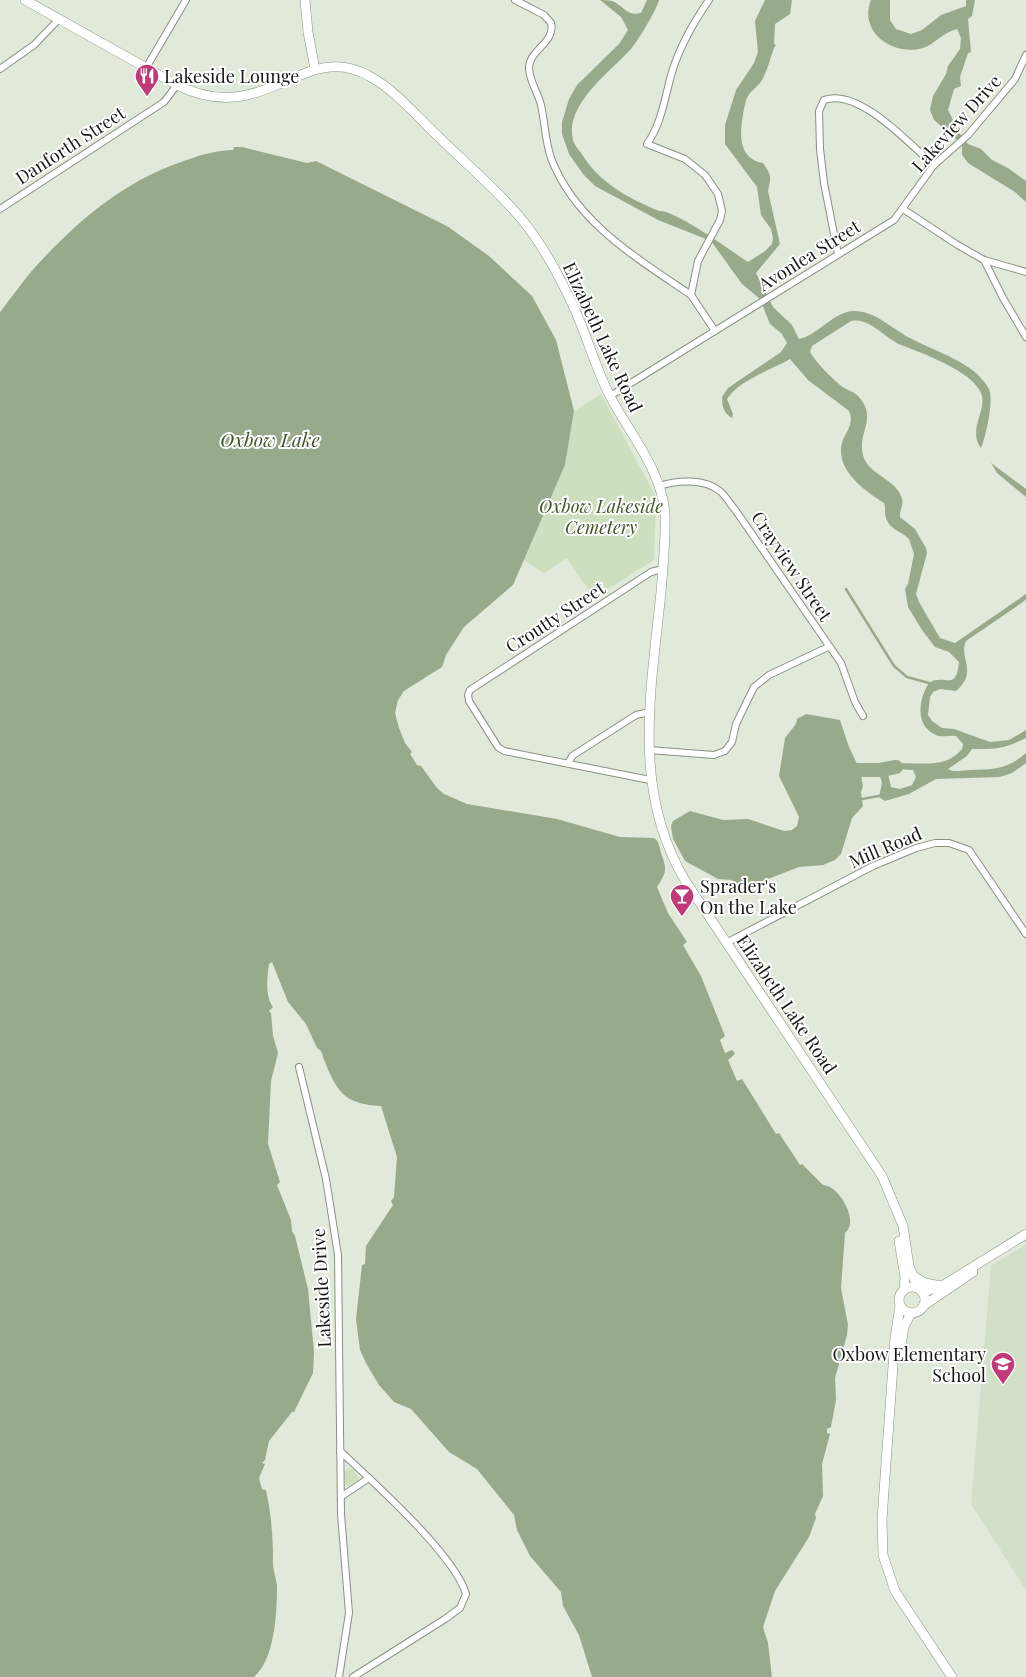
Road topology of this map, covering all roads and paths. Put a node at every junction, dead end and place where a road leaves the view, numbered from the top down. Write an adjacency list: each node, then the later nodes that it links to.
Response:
1 (25, 0): 6 (street, Elizabeth Lake Road)
2 (186, 0): 9 (street)
3 (305, 0): 10 (street)
4 (515, 0): 18 (street)
5 (708, 0): 18 (street)
6 (59, 19): 8 (street); 9 (street, Elizabeth Lake Road)
7 (1026, 55): 12 (street, Lakeview Drive)
8 (0, 68)
9 (146, 68): 11 (street, Elizabeth Lake Road)
10 (315, 69): 11 (street, Elizabeth Lake Road); 21 (street, Elizabeth Lake Road)
11 (177, 85): 13 (street, Danforth Street)
12 (934, 165): 14 (street, Lakeview Drive); 15 (street)
13 (0, 209)
14 (903, 209): 15 (street, Avonlea Street); 16 (street)
15 (838, 254): 19 (street, Avonlea Street)
16 (984, 260): 17 (street); 20 (street)
17 (1026, 272)
18 (691, 295): 19 (street)
19 (715, 331): 21 (street, Avonlea Street)
20 (1026, 337)
21 (610, 396): 22 (street, Elizabeth Lake Road)
22 (659, 486): 23 (street, Elizabeth Lake Road); 24 (street, Crayview Street)
23 (663, 569): 25 (street, Elizabeth Lake Road); 28 (street, Croutty Street)
24 (828, 647): 26 (street, Crayview Street); 27 (street)
25 (650, 712): 27 (street, Elizabeth Lake Road); 28 (street)
26 (863, 716)
27 (649, 750): 29 (street, Elizabeth Lake Road)
28 (570, 762): 29 (street)
29 (650, 780): 31 (street, Elizabeth Lake Road)
30 (1026, 934): 31 (street, Mill Road)
31 (726, 943): 33 (street, Elizabeth Lake Road)
32 (299, 1067): 44 (street, Lakeside Drive)
33 (901, 1224): 36 (street, Elizabeth Lake Road); 38 (street, Elizabeth Lake Road)
34 (1026, 1234): 35 (street)
35 (983, 1261): 37 (street); 41 (street)
36 (912, 1275): 37 (street); 39 (street, Elizabeth Lake Road)
37 (942, 1286): 39 (street)
38 (904, 1290): 39 (street); 40 (street)
39 (920, 1290): 41 (street)
40 (900, 1306): 42 (street); 43 (street)
41 (923, 1306): 42 (street)
42 (911, 1313): 43 (street)
43 (894, 1380): 49 (street)
44 (340, 1451): 45 (street); 46 (street, Lakeside Drive)
45 (369, 1478): 46 (street); 48 (street)
46 (342, 1496): 47 (street, Lakeside Drive)
47 (338, 1677)
48 (354, 1677)
49 (952, 1677)

